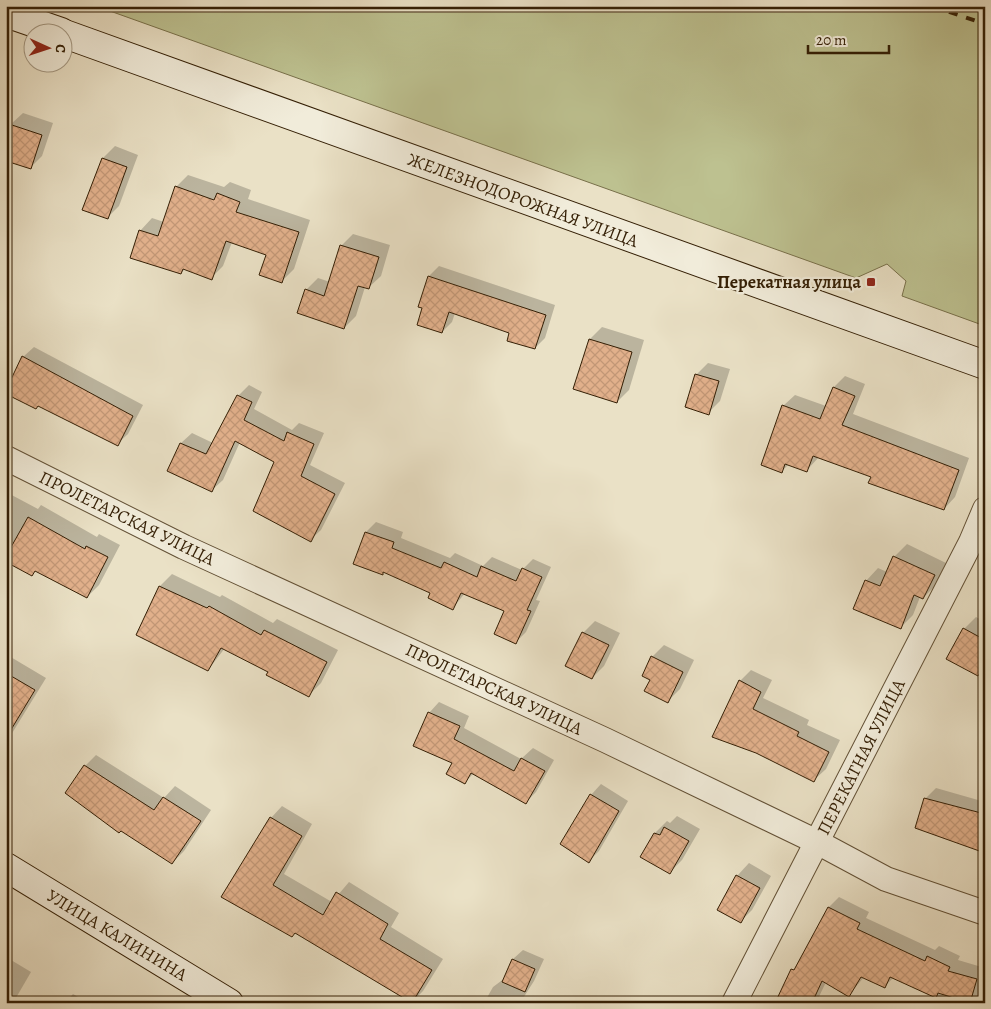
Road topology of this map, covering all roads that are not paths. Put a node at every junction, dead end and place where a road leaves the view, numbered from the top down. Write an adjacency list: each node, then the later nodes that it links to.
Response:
1 (6, 12): 2 (street, ЖЕЛЕЗНОДОРОЖНАЯ УЛИЦА)
2 (33, 22)
3 (72, 37): 4 (street, ЖЕЛЕЗНОДОРОЖНАЯ УЛИЦА)
4 (985, 364)
5 (6, 458): 7 (street, ПРОЛЕТАРСКАЯ УЛИЦА)
6 (985, 509): 7 (street, ПЕРЕКАТНАЯ УЛИЦА)
7 (817, 842): 9 (street, ПРОЛЕТАРСКАЯ УЛИЦА); 11 (street, ПЕРЕКАТНАЯ УЛИЦА)
8 (6, 867): 10 (street, УЛИЦА КАЛИНИНА)
9 (985, 913)
10 (229, 1003)
11 (734, 1003)

